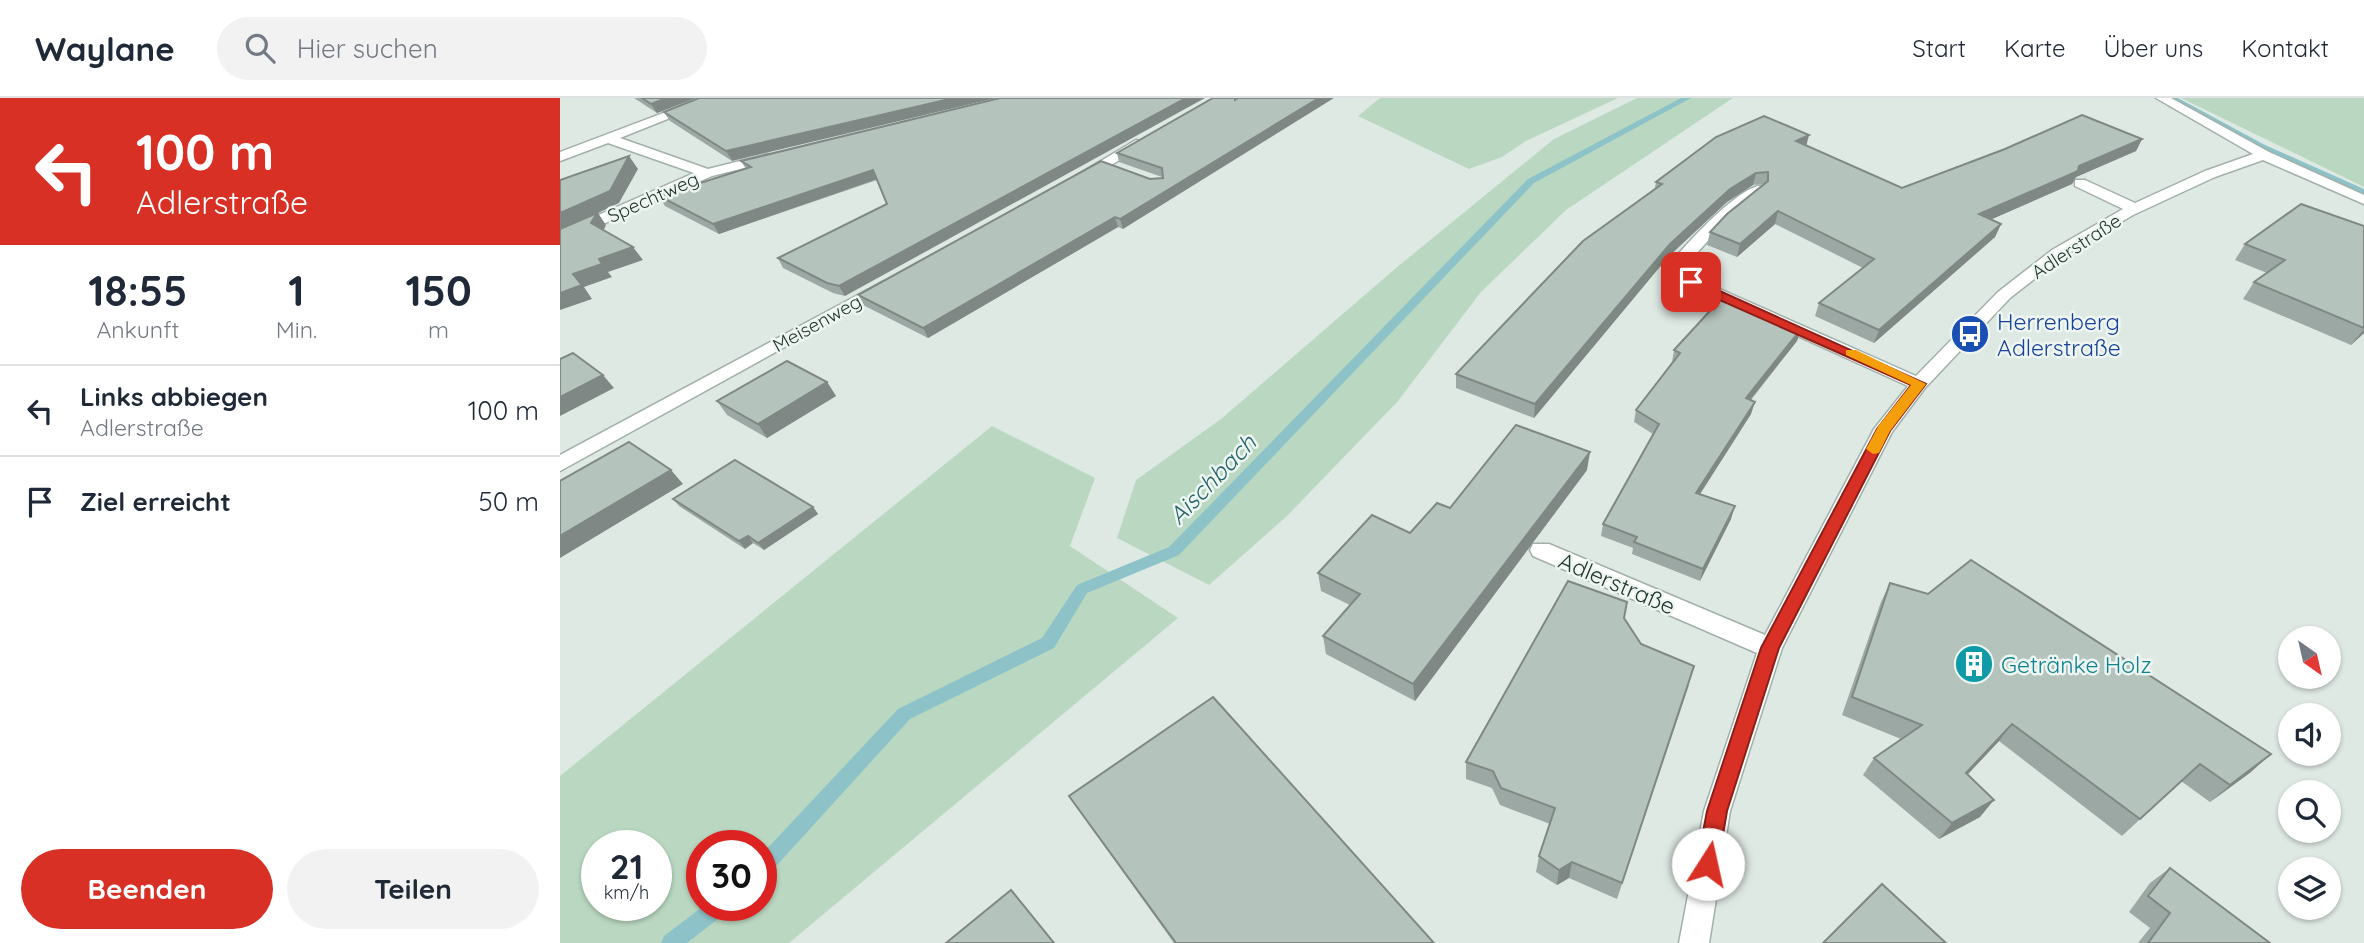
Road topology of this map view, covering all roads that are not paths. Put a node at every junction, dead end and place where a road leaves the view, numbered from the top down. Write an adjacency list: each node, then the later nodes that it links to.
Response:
1 (714, 98): 4 (street)
2 (2162, 98): 6 (street)
3 (1154, 135): 8 (street)
4 (606, 138): 7 (street); 10 (street, Spechtweg)
5 (786, 154): 10 (street, Spechtweg)
6 (2264, 155): 14 (street); 15 (street, Adlerstraße)
7 (560, 157)
8 (1103, 164): 9 (street); 12 (street)
9 (1125, 172)
10 (707, 173): 16 (street, Spechtweg)
11 (2080, 183): 15 (street)
12 (1068, 184)
13 (1758, 189): 18 (street)
14 (2364, 200)
15 (2135, 209): 18 (street, Adlerstraße)
16 (560, 238)
17 (901, 276): 19 (street, Meisenweg)
18 (1920, 384): 21 (street, Adlerstraße)
19 (560, 464)
20 (1541, 550): 21 (street, Adlerstraße)
21 (1770, 648): 22 (street, Adlerstraße)
22 (1694, 943)

